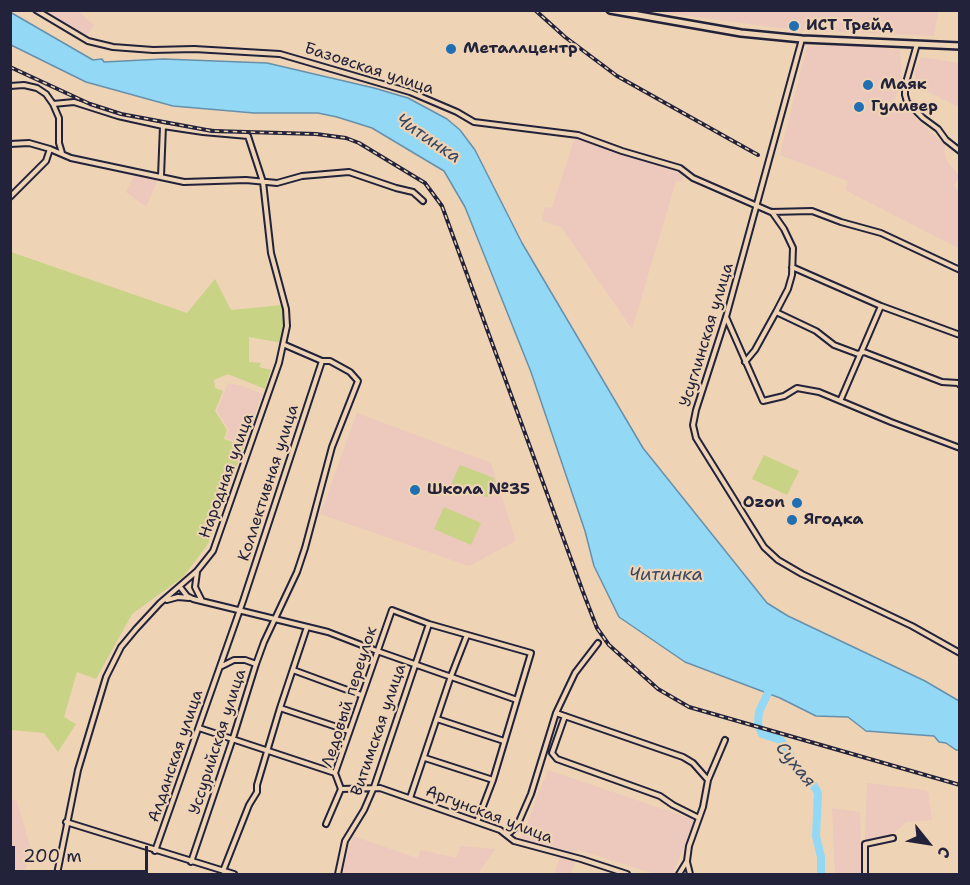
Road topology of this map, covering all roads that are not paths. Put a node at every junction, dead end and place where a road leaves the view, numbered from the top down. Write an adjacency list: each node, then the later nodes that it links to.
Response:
1 (36, 10): 17 (street, Базовская улица)
2 (610, 10): 3 (main road)
3 (802, 39): 4 (main road); 17 (street, Усуглинская улица)
4 (917, 44): 5 (main road); 11 (street)
5 (960, 45)
6 (10, 86): 7 (street)
7 (53, 104): 8 (street); 12 (street)
8 (163, 126): 13 (street); 14 (street, Народная улица)
9 (10, 144): 10 (street)
10 (50, 149): 12 (street); 15 (street)
11 (960, 150)
12 (62, 153): 13 (street)
13 (161, 176): 14 (street)
14 (262, 182): 16 (street); 25 (street, Народная улица)
15 (10, 197)
16 (423, 201)
17 (757, 205): 18 (street, Базовская улица); 23 (street, Усуглинская улица)
18 (771, 212): 19 (street); 20 (street, Базовская улица)
19 (792, 267): 21 (street); 22 (street)
20 (960, 270)
21 (881, 306): 24 (street); 26 (street)
22 (776, 312): 26 (street); 28 (street)
23 (726, 317): 28 (street); 44 (street, Усуглинская улица)
24 (960, 335)
25 (285, 345): 27 (street); 32 (street, Народная улица)
26 (861, 353): 29 (street); 30 (street)
27 (322, 361): 37 (street, Коллективная улица); 38 (street, Уссурийская улица)
28 (745, 362): 30 (street)
29 (959, 382)
30 (841, 399): 31 (street)
31 (960, 448)
32 (197, 571): 33 (street, Народная улица); 36 (street)
33 (180, 587): 34 (street); 35 (street, Народная улица)
34 (193, 599): 35 (street); 36 (street)
35 (163, 601): 70 (street, Народная улица)
36 (202, 602): 37 (street)
37 (239, 612): 38 (street); 47 (street, Коллективная улица)
38 (275, 620): 40 (street); 46 (street, Уссурийская улица)
39 (429, 624): 41 (street); 43 (street, Ледовый переулок); 45 (street, Витимская улица)
40 (308, 627): 43 (street); 48 (street)
41 (466, 635): 49 (street); 51 (street)
42 (598, 643): 53 (street)
43 (377, 651): 45 (street); 50 (street, Ледовый переулок)
44 (960, 653)
45 (415, 663): 49 (street); 66 (street, Витимская улица)
46 (256, 664): 47 (street); 58 (street, Уссурийская улица)
47 (220, 668): 56 (street, Алданская улица)
48 (293, 670): 50 (street); 52 (street)
49 (451, 676): 51 (street); 55 (street)
50 (362, 695): 57 (street, Ледовый переулок)
51 (517, 700): 60 (street)
52 (280, 708): 57 (street); 61 (street)
53 (556, 714): 54 (street); 73 (street)
54 (566, 716): 65 (street); 69 (street)
55 (437, 719): 60 (street); 62 (street)
56 (199, 728): 58 (street); 75 (street, Алданская улица)
57 (349, 731): 63 (street, Ледовый переулок)
58 (233, 738): 61 (street); 77 (street, Уссурийская улица)
59 (725, 740): 65 (street)
60 (504, 741): 64 (street)
61 (267, 750): 63 (street); 78 (street)
62 (424, 758): 64 (street); 68 (street)
63 (335, 773): 67 (street, Ледовый переулок)
64 (493, 780): 71 (street)
65 (708, 780): 69 (street)
66 (374, 787): 67 (street, Аргунская улица); 68 (street, Аргунская улица); 81 (street, Витимская улица)
67 (340, 789): 72 (street, Ледовый переулок)
68 (410, 798): 71 (street, Аргунская улица)
69 (699, 818): 76 (street)
70 (66, 822): 75 (street); 79 (street, Народная улица)
71 (477, 822): 73 (street, Аргунская улица)
72 (327, 824)
73 (507, 835): 82 (street, Аргунская улица)
74 (893, 838): 85 (street)
75 (155, 851): 77 (street)
76 (687, 861): 83 (street); 84 (street)
77 (191, 862): 78 (street)
78 (223, 871): 80 (street)
79 (57, 874)
80 (234, 874)
81 (338, 874)
82 (627, 874)
83 (679, 874)
84 (690, 874)
85 (865, 874)

